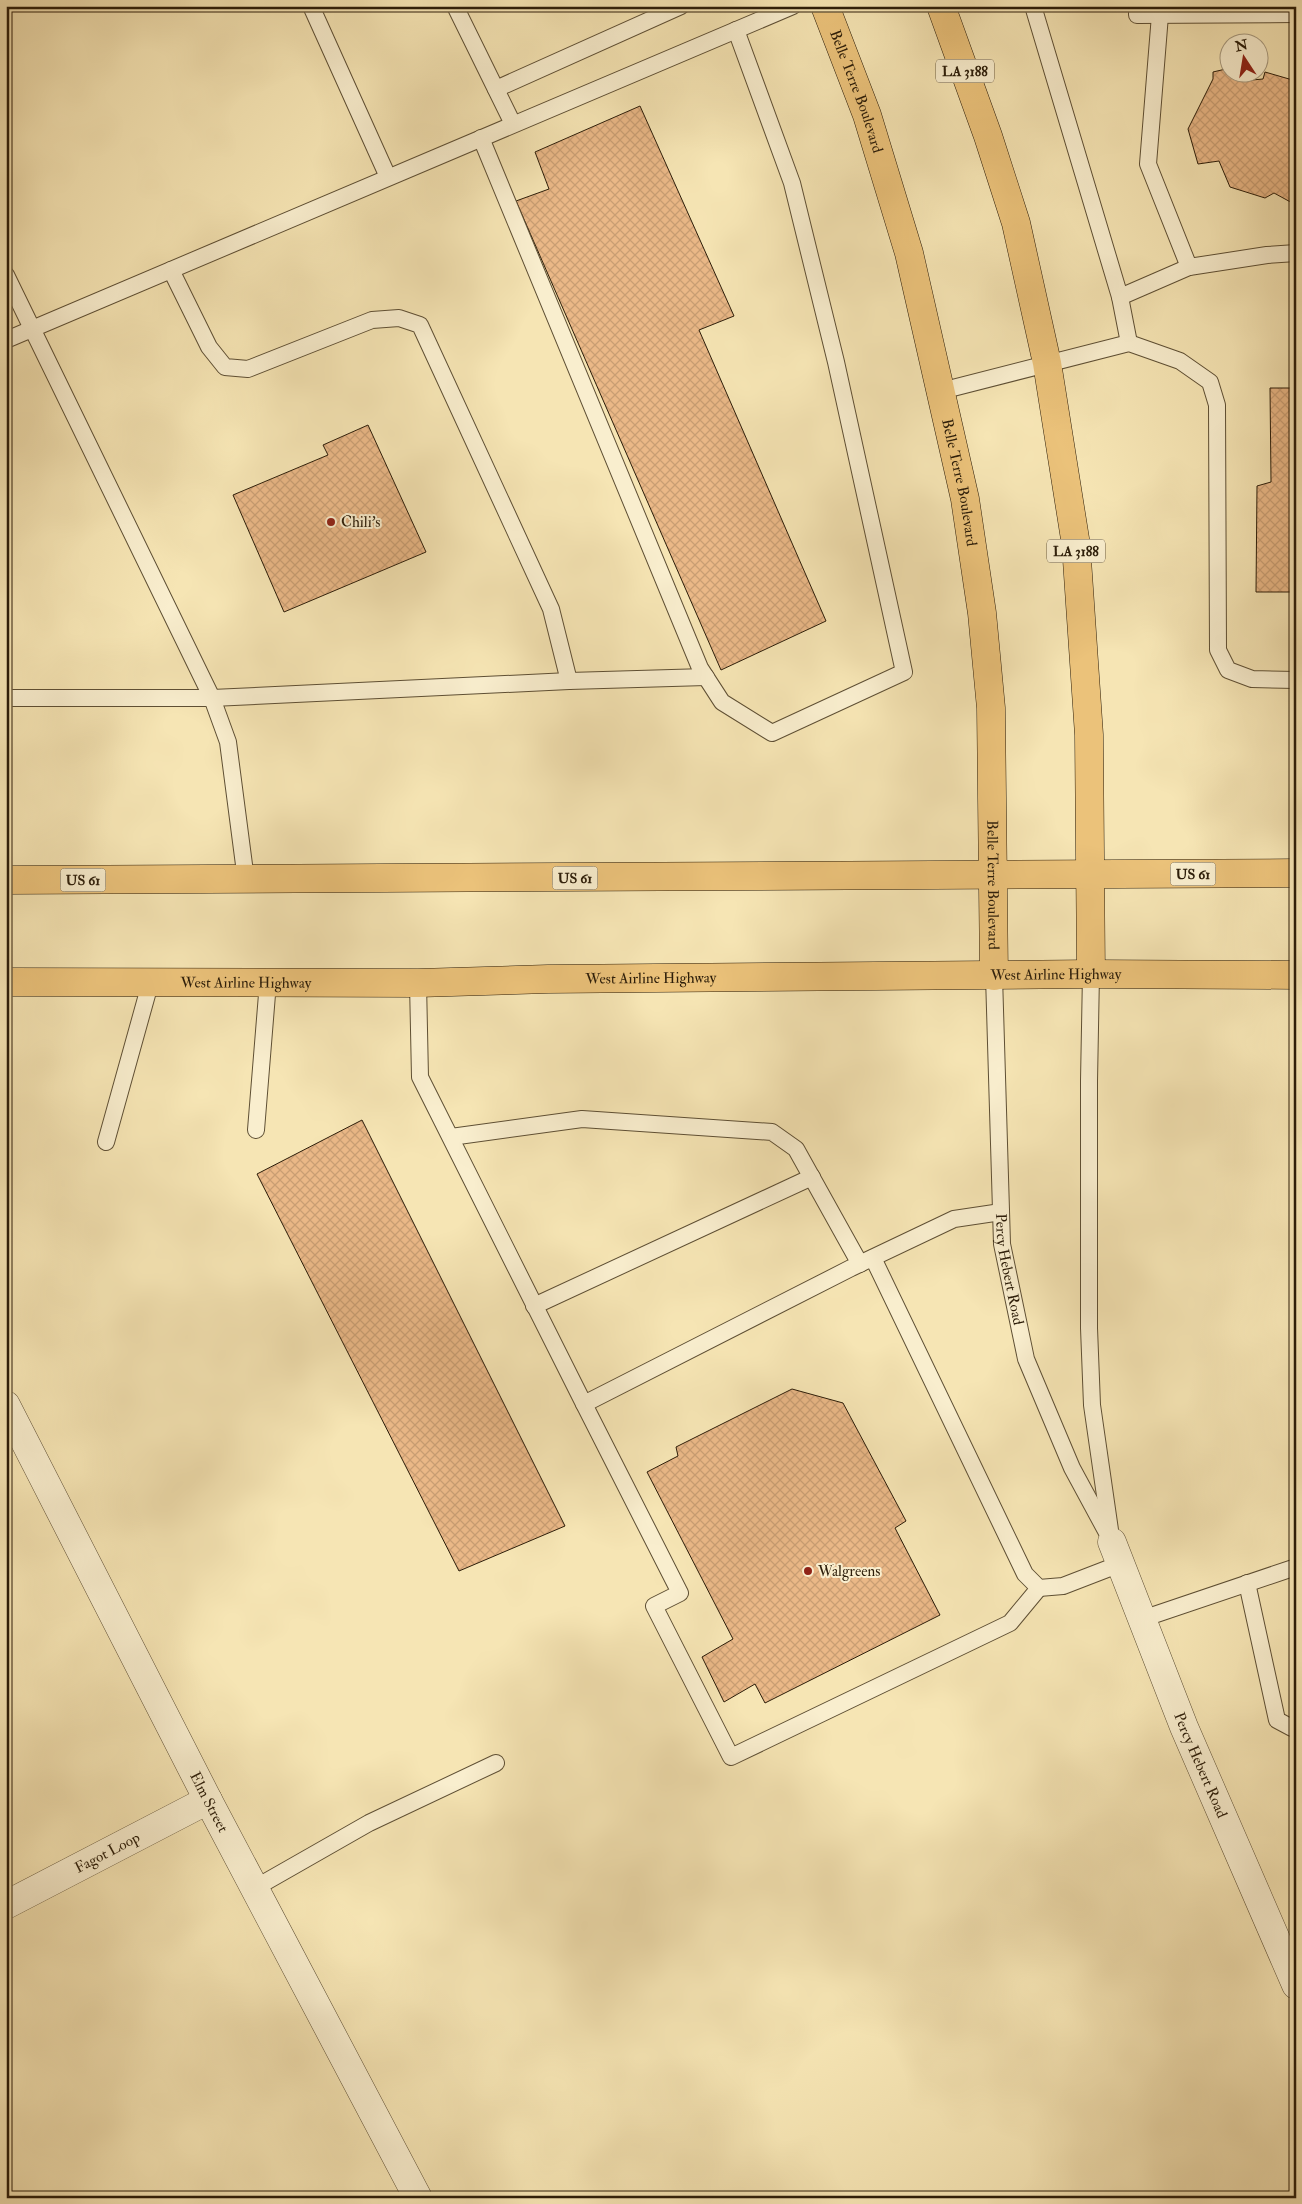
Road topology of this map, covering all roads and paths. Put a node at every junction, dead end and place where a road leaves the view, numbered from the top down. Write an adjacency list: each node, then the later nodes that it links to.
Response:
1 (311, 6): 15 (lane)
2 (455, 6): 12 (lane)
3 (681, 6): 12 (lane)
4 (793, 6): 11 (lane)
5 (825, 6): 25 (highway, Belle Terre Boulevard)
6 (941, 6): 24 (highway, LA 3188)
7 (1032, 6): 20 (lane)
8 (1138, 6): 10 (lane)
9 (1296, 14): 10 (lane)
10 (1160, 15): 17 (lane)
11 (736, 30): 13 (lane); 26 (lane)
12 (496, 89): 13 (lane)
13 (513, 124): 14 (lane)
14 (480, 138): 15 (lane); 26 (lane)
15 (388, 177): 18 (lane)
16 (1296, 253): 17 (lane)
17 (1189, 267): 20 (lane)
18 (171, 270): 21 (lane); 28 (lane)
19 (6, 275): 21 (lane)
20 (1120, 297): 23 (lane)
21 (33, 329): 22 (lane); 30 (lane)
22 (6, 340)
23 (1128, 342): 24 (lane); 27 (lane)
24 (1048, 363): 25 (lane); 32 (highway, LA 3188)
25 (941, 391): 33 (highway, Belle Terre Boulevard)
26 (706, 677): 28 (lane)
27 (1296, 680)
28 (569, 681): 30 (lane)
29 (6, 698): 30 (lane)
30 (212, 698): 35 (lane)
31 (1296, 873): 32 (highway, US 61)
32 (1089, 874): 33 (highway, US 61); 36 (highway, LA 3188)
33 (992, 876): 35 (highway, US 61); 38 (highway, Belle Terre Boulevard)
34 (6, 880): 35 (highway, US 61)
35 (246, 880)
36 (1091, 974): 37 (highway, West Airline Highway); 38 (highway, West Airline Highway); 52 (lane, Percy Hebert Road)
37 (1296, 975)
38 (994, 976): 41 (highway, West Airline Highway); 47 (lane, Percy Hebert Road)
39 (6, 982): 42 (highway, West Airline Highway)
40 (268, 982): 41 (highway, West Airline Highway); 42 (highway, West Airline Highway); 43 (lane)
41 (418, 983): 44 (lane)
42 (150, 984): 45 (lane)
43 (256, 1130)
44 (450, 1137): 46 (lane); 49 (lane)
45 (106, 1142)
46 (812, 1177): 48 (lane); 49 (lane)
47 (1001, 1212): 48 (lane); 52 (lane, Percy Hebert Road)
48 (866, 1261): 50 (lane); 55 (lane)
49 (534, 1306): 50 (lane)
50 (584, 1404): 55 (lane)
51 (6, 1405): 59 (street, Elm Street)
52 (1116, 1553): 55 (lane); 56 (street, Percy Hebert Road)
53 (1296, 1567): 54 (lane)
54 (1248, 1584): 56 (lane); 57 (lane)
55 (1040, 1588)
56 (1142, 1619): 62 (street, Percy Hebert Road)
57 (1296, 1727)
58 (496, 1763): 60 (lane)
59 (208, 1800): 60 (street, Elm Street); 61 (street, Fagot Loop)
60 (254, 1888): 63 (street, Elm Street)
61 (6, 1905)
62 (1296, 1985)
63 (418, 2198)

